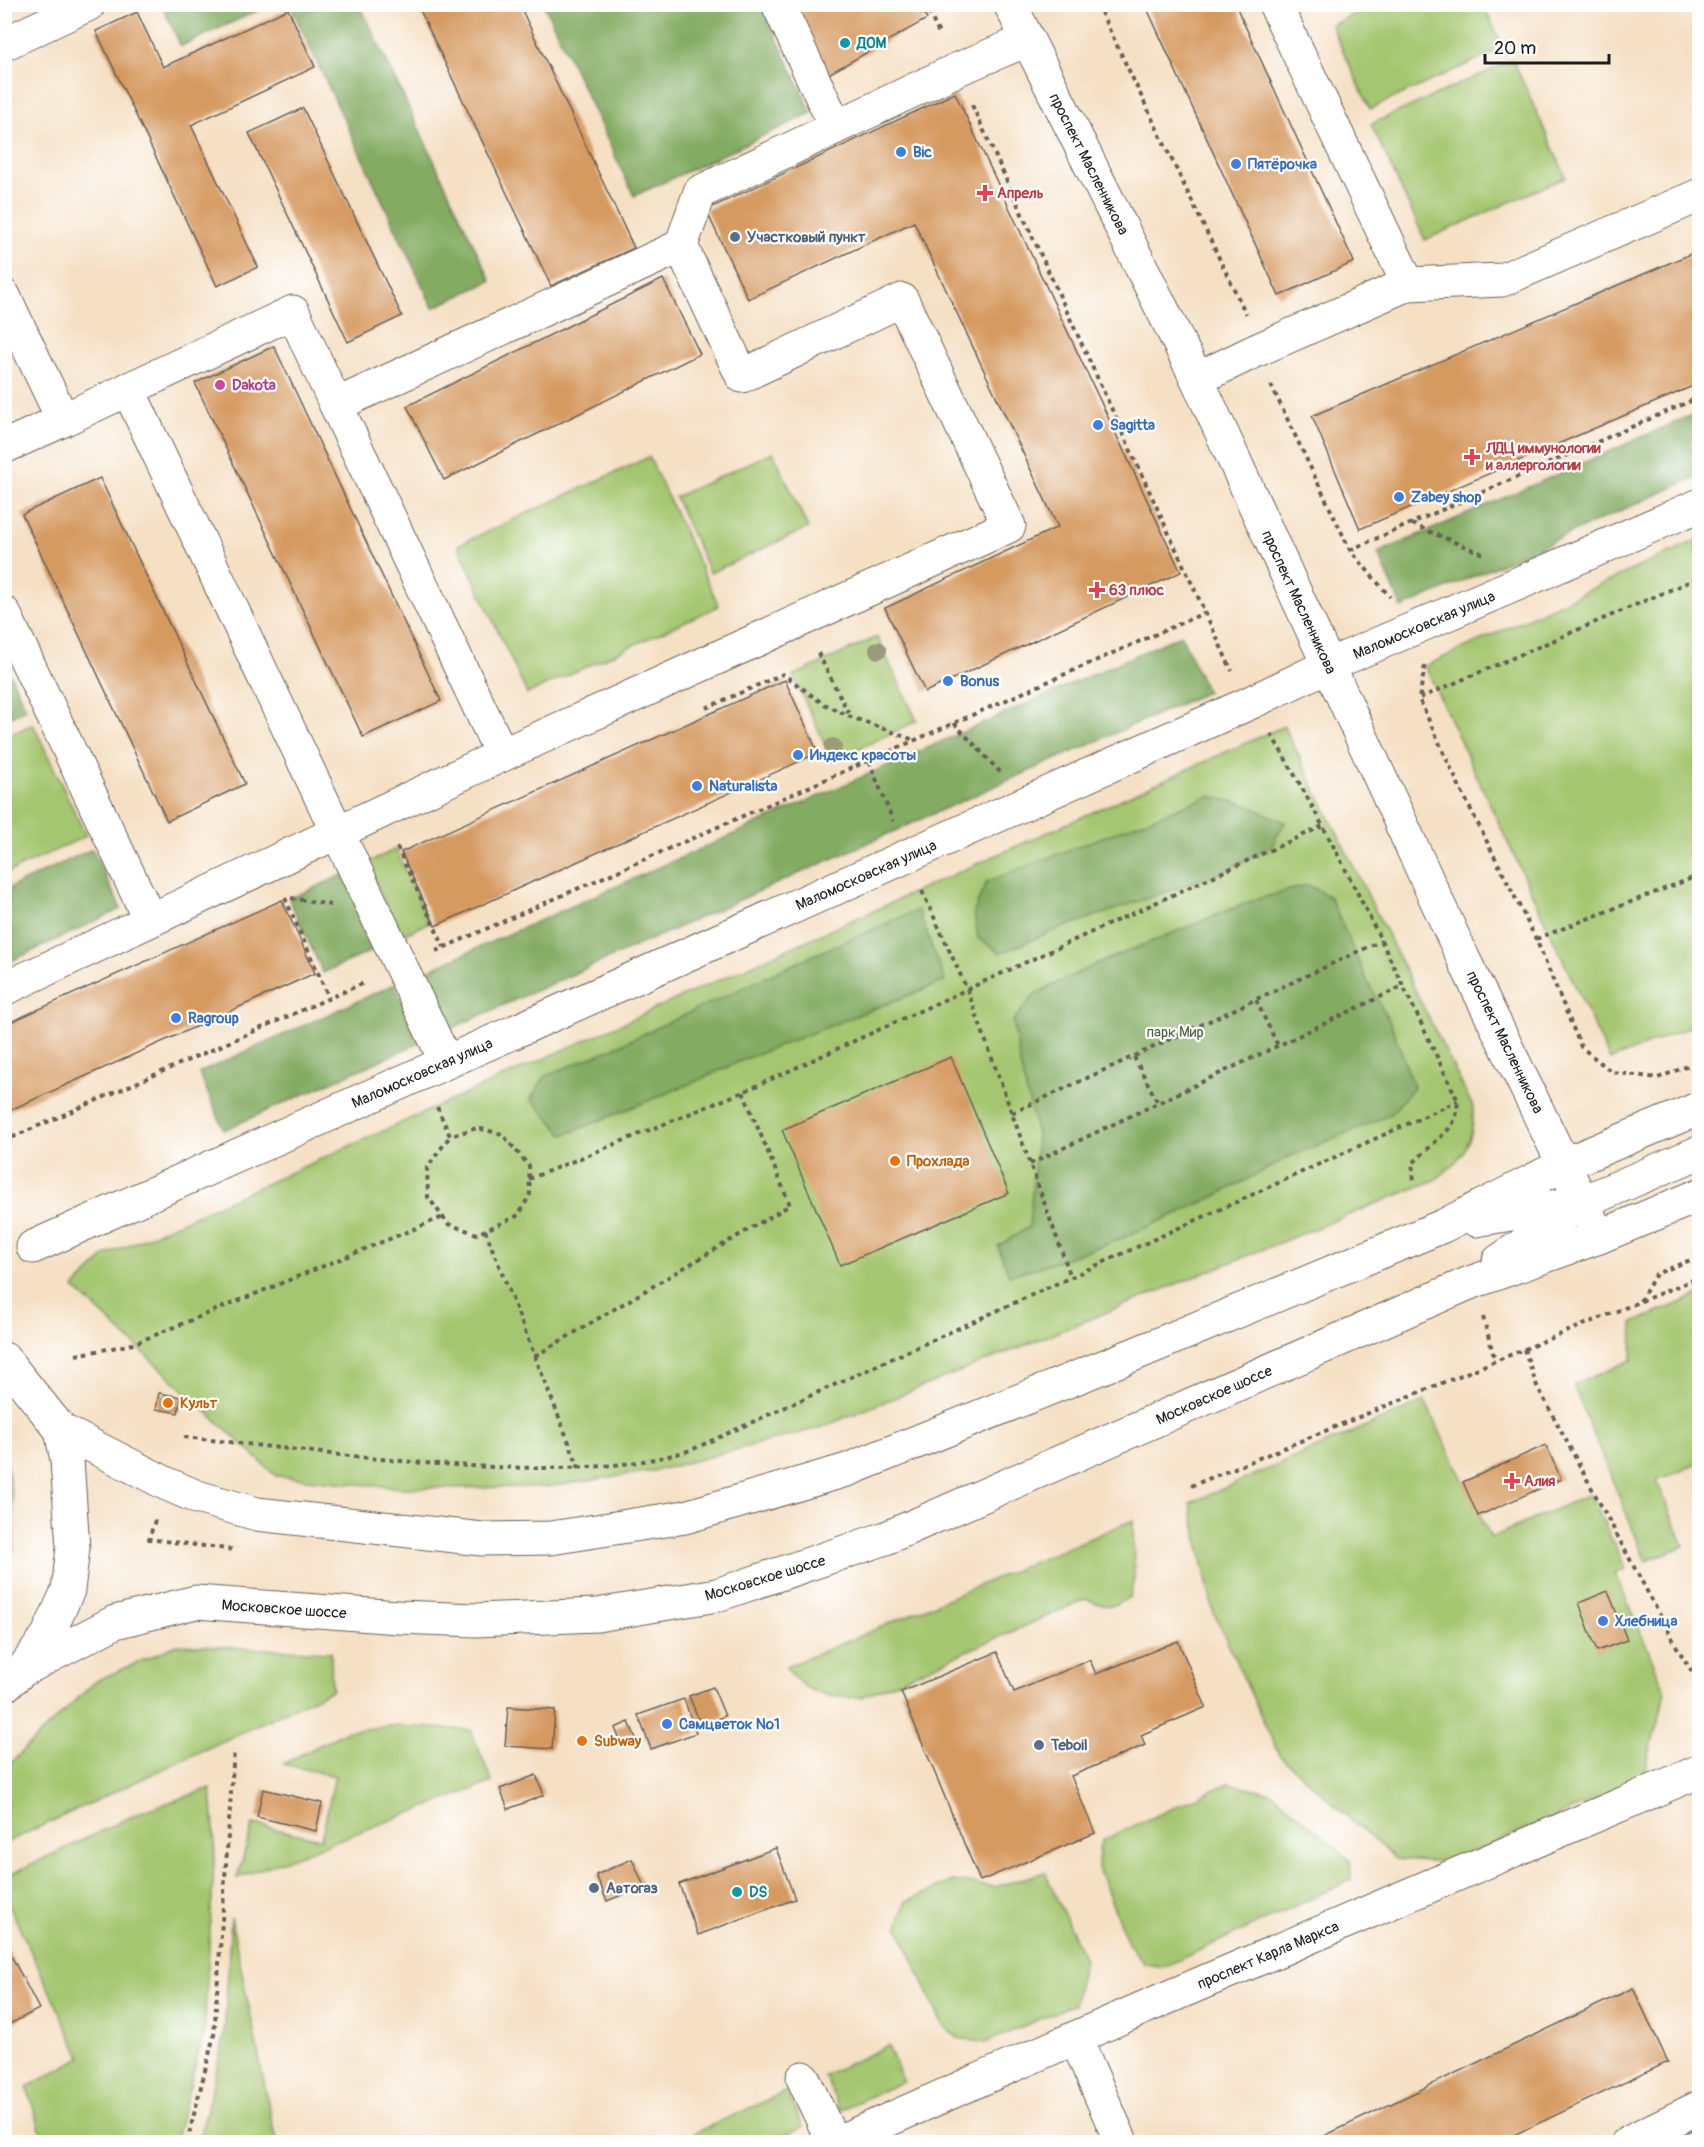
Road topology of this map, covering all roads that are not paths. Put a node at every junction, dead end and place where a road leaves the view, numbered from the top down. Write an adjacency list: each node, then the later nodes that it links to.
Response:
1 (89, 4): 6 (main road)
2 (778, 4): 7 (main road)
3 (1010, 4): 5 (main road, проспект Масленникова)
4 (1275, 4): 10 (main road)
5 (1027, 40): 7 (main road); 12 (main road, проспект Масленникова)
6 (4, 44)
7 (836, 126): 9 (main road)
8 (1700, 195): 10 (main road)
9 (681, 246): 14 (main road); 20 (main road)
10 (1408, 284): 12 (main road)
11 (4, 296): 15 (main road)
12 (1197, 379): 19 (main road, проспект Масленникова)
13 (129, 389): 14 (main road); 15 (main road); 21 (main road)
14 (336, 405): 20 (main road)
15 (63, 420): 16 (main road)
16 (4, 447)
17 (1696, 516): 19 (main road, Маломосковская улица)
18 (4, 613): 22 (main road)
19 (1329, 665): 24 (main road, Маломосковская улица); 27 (main road, проспект Масленникова)
20 (502, 755): 21 (main road)
21 (338, 832): 22 (main road); 24 (main road)
22 (150, 920): 23 (main road)
23 (4, 988)
24 (434, 1068): 32 (main road, Маломосковская улица)
25 (1700, 1108): 27 (main road, Московское шоссе)
26 (1700, 1152): 29 (main road, Московское шоссе)
27 (1565, 1164): 29 (main road, проспект Масленникова); 30 (main road, Московское шоссе)
28 (1700, 1195): 31 (main road, Московское шоссе)
29 (1583, 1202): 30 (main road, Московское шоссе); 31 (main road, проспект Масленникова); 33 (main road, Московское шоссе)
30 (1443, 1226): 35 (main road, Московское шоссе)
31 (1599, 1237): 33 (main road, Московское шоссе)
32 (33, 1248)
33 (1474, 1298): 36 (main road, Московское шоссе)
34 (4, 1359): 35 (main road, Московское шоссе)
35 (61, 1430): 36 (main road, Московское шоссе)
36 (14, 1678)
37 (1700, 1772): 38 (main road, проспект Карла Маркса)
38 (1076, 2039): 42 (main road, проспект Карла Маркса); 43 (main road)
39 (803, 2078): 41 (main road)
40 (1700, 2107): 44 (main road)
41 (833, 2142)
42 (838, 2142)
43 (1121, 2142)
44 (1628, 2142)

